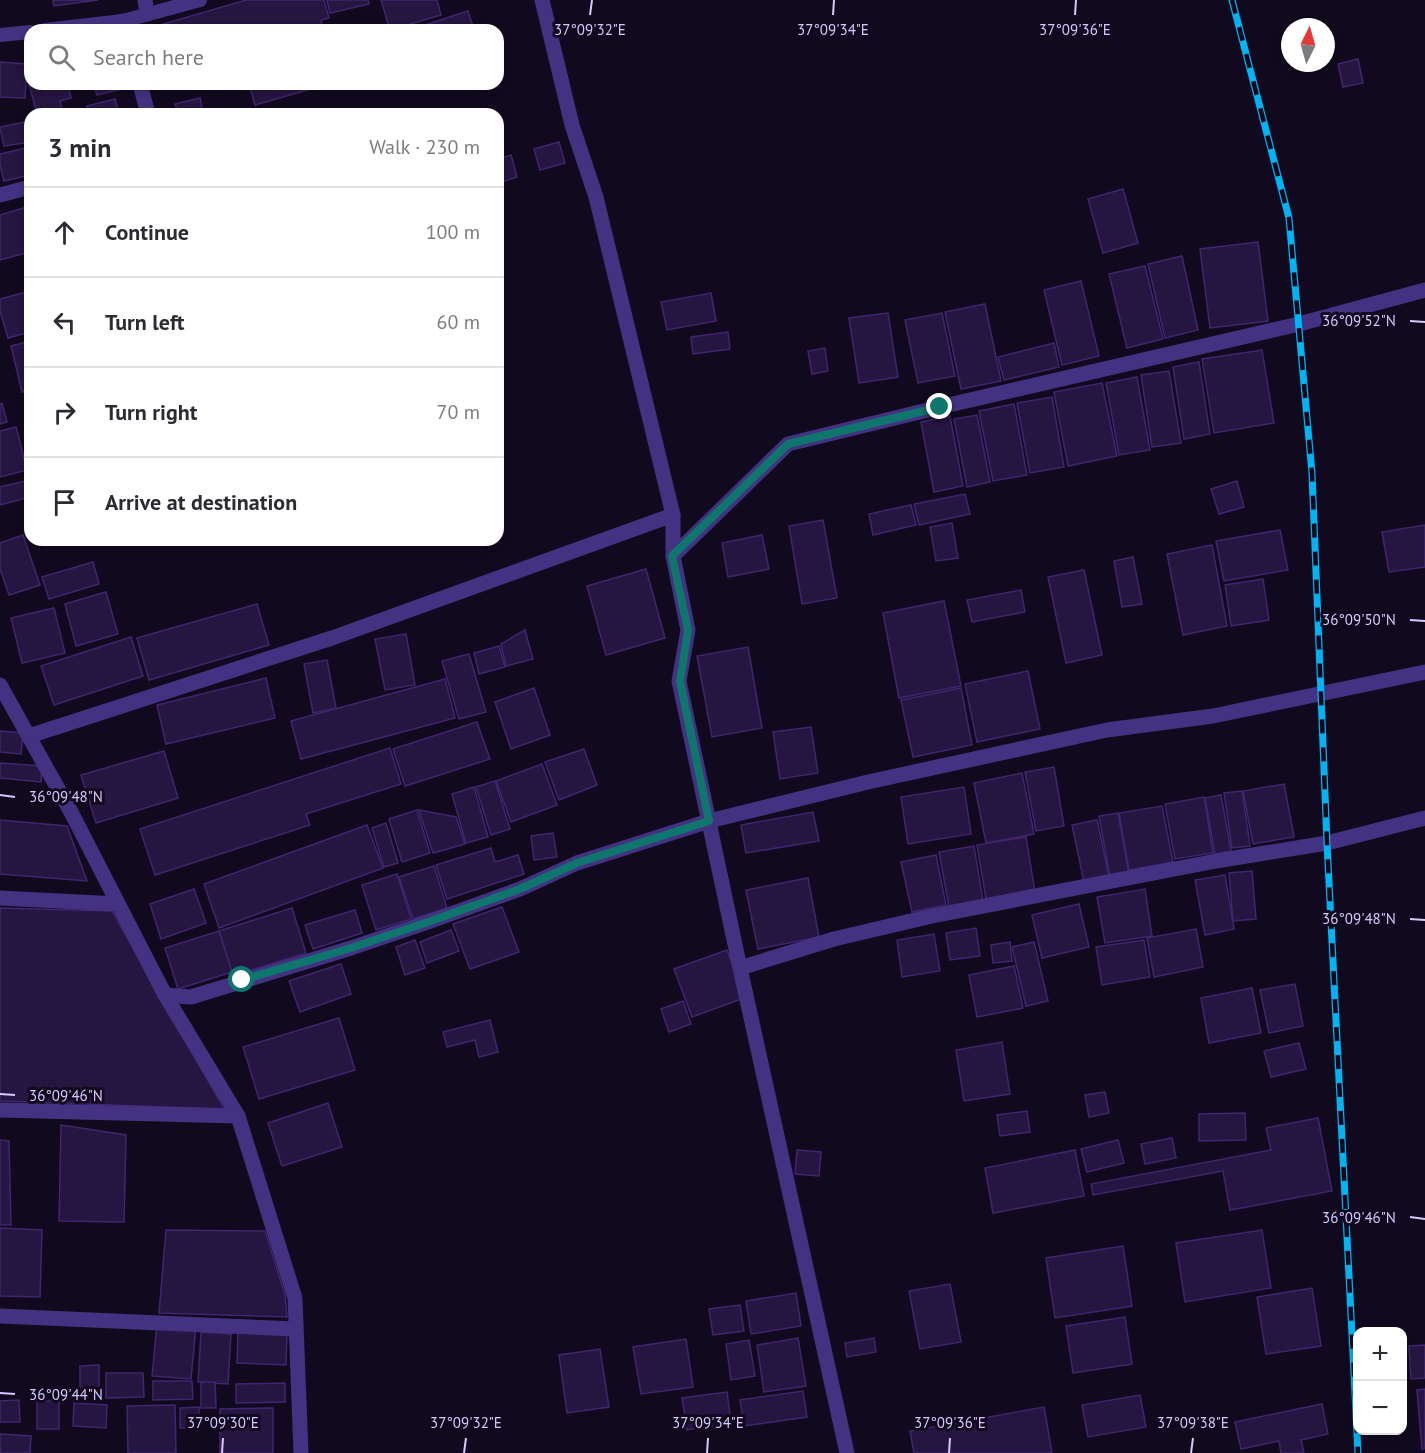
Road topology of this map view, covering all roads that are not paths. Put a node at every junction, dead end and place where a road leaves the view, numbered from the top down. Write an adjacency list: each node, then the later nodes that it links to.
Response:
1 (200, 0): 3 (lane)
2 (542, 0): 12 (street)
3 (146, 7): 4 (lane)
4 (126, 24)
5 (24, 33): 6 (lane)
6 (0, 35)
7 (142, 90): 8 (street)
8 (146, 108)
9 (24, 189): 10 (street)
10 (0, 195)
11 (1425, 290): 13 (street)
12 (673, 515): 13 (street); 16 (street)
13 (672, 556): 18 (street)
14 (1425, 672): 18 (street)
15 (0, 685): 16 (street)
16 (28, 736): 20 (street)
17 (1425, 818): 21 (street)
18 (709, 821): 21 (street); 22 (street)
19 (0, 898): 20 (street)
20 (118, 904): 22 (street)
21 (740, 968): 28 (street)
22 (165, 995): 24 (street)
23 (0, 1110): 24 (street)
24 (238, 1116): 26 (street)
25 (0, 1316): 26 (street)
26 (295, 1329): 27 (street)
27 (301, 1453)
28 (847, 1453)

